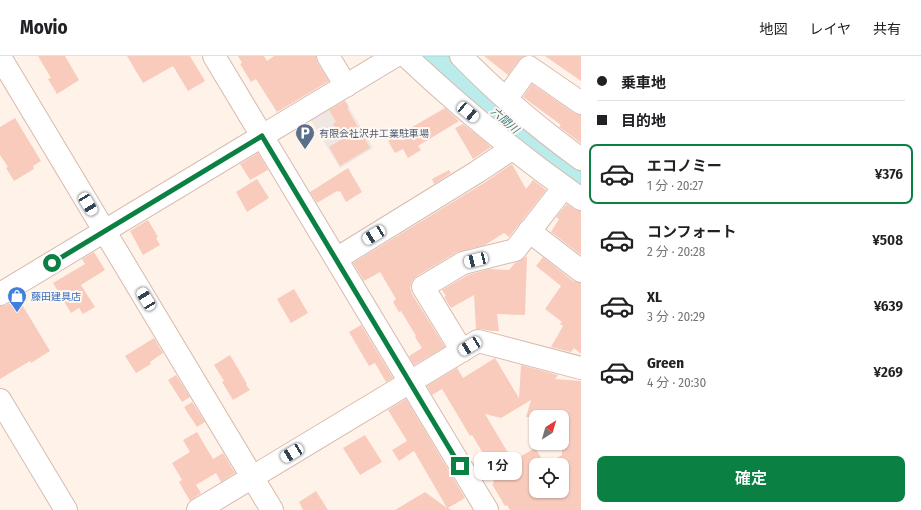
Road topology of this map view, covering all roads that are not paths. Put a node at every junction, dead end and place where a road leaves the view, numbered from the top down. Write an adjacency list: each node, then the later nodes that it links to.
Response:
1 (214, 56): 10 (street)
2 (328, 56): 7 (street)
3 (395, 56): 7 (street)
4 (406, 56): 11 (street)
5 (462, 56): 8 (street)
6 (0, 57): 14 (street)
7 (346, 86): 10 (street)
8 (506, 99): 9 (street); 12 (street)
9 (581, 103)
10 (262, 136): 14 (street); 16 (street)
11 (511, 147): 13 (street); 16 (street)
12 (581, 159)
13 (572, 193): 15 (street)
14 (105, 231): 18 (street); 23 (street)
15 (529, 231): 17 (street); 19 (street)
16 (336, 259): 21 (street)
17 (581, 271)
18 (0, 294)
19 (462, 351): 20 (street); 21 (street)
20 (581, 368)
21 (410, 382): 23 (street); 24 (street)
22 (0, 400): 25 (street)
23 (252, 477): 26 (street); 27 (street)
24 (479, 507)
25 (66, 510)
26 (198, 510)
27 (272, 510)

